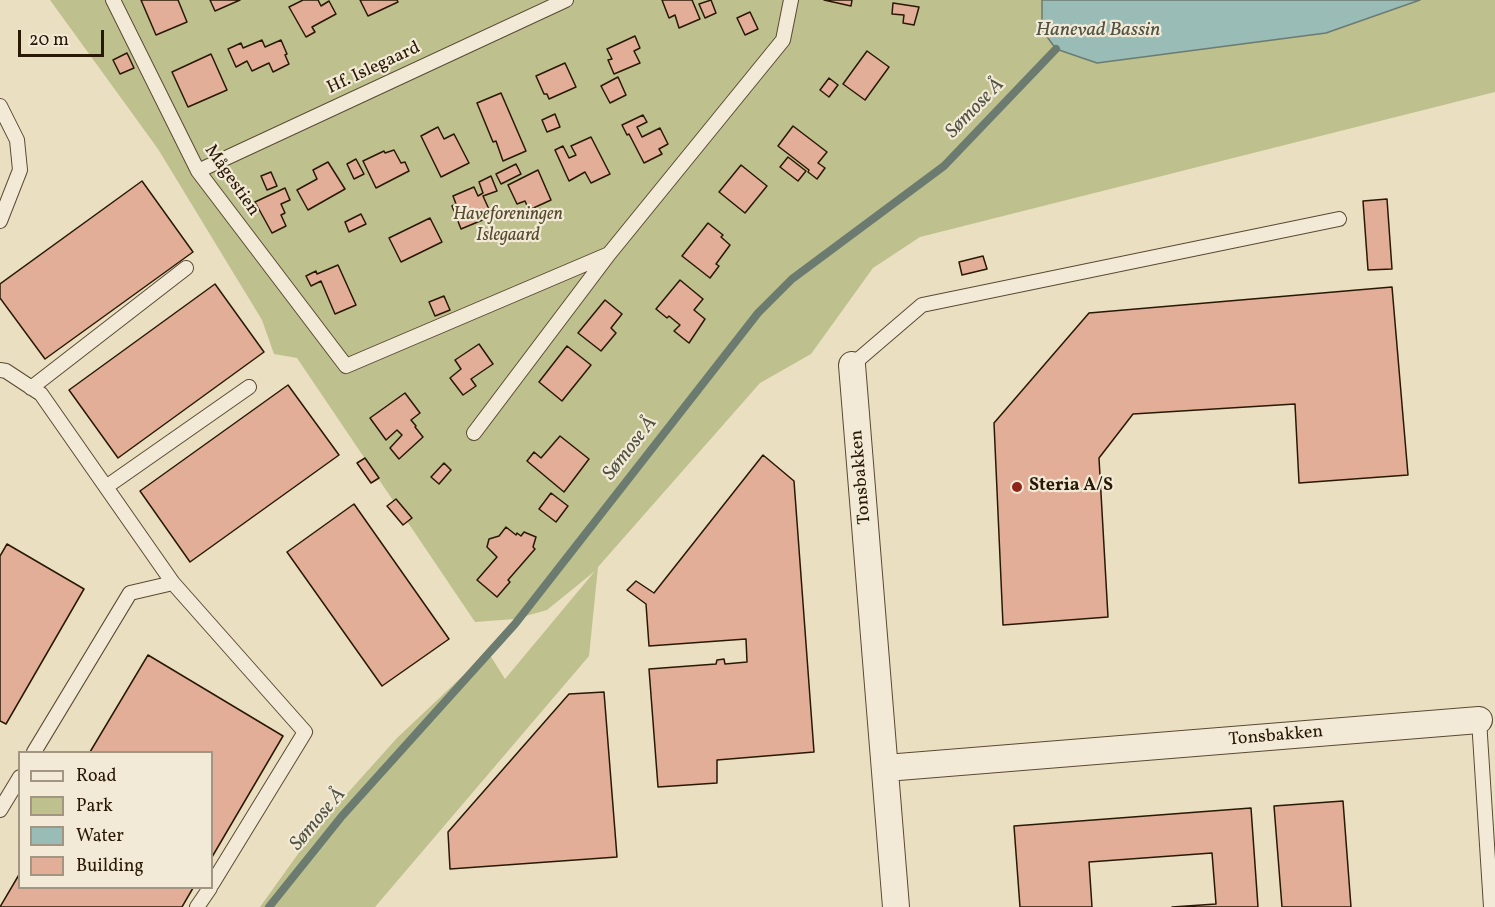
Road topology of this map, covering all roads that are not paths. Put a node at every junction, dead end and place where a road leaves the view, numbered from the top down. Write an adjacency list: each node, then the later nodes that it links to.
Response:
1 (113, 0): 5 (lane, Mågestien)
2 (566, 0): 5 (lane, Hf. Islegaard)
3 (790, 0): 8 (lane)
4 (0, 106): 7 (lane)
5 (198, 171): 8 (lane, Mågestien)
6 (1339, 219): 10 (lane)
7 (0, 221)
8 (609, 254): 14 (lane)
9 (186, 268): 13 (lane)
10 (852, 365): 19 (street, Tonsbakken)
11 (0, 370): 13 (lane)
12 (249, 387): 15 (lane)
13 (31, 388): 15 (lane)
14 (474, 433)
15 (106, 486): 16 (lane)
16 (173, 583): 18 (lane); 22 (lane)
17 (1479, 720): 19 (street, Tonsbakken); 26 (lane, Tonsbakken)
18 (35, 751)
19 (886, 768): 25 (street, Tonsbakken)
20 (18, 780): 21 (lane)
21 (0, 810)
22 (213, 883)
23 (209, 889): 24 (lane)
24 (197, 907)
25 (896, 907)
26 (1491, 907)

